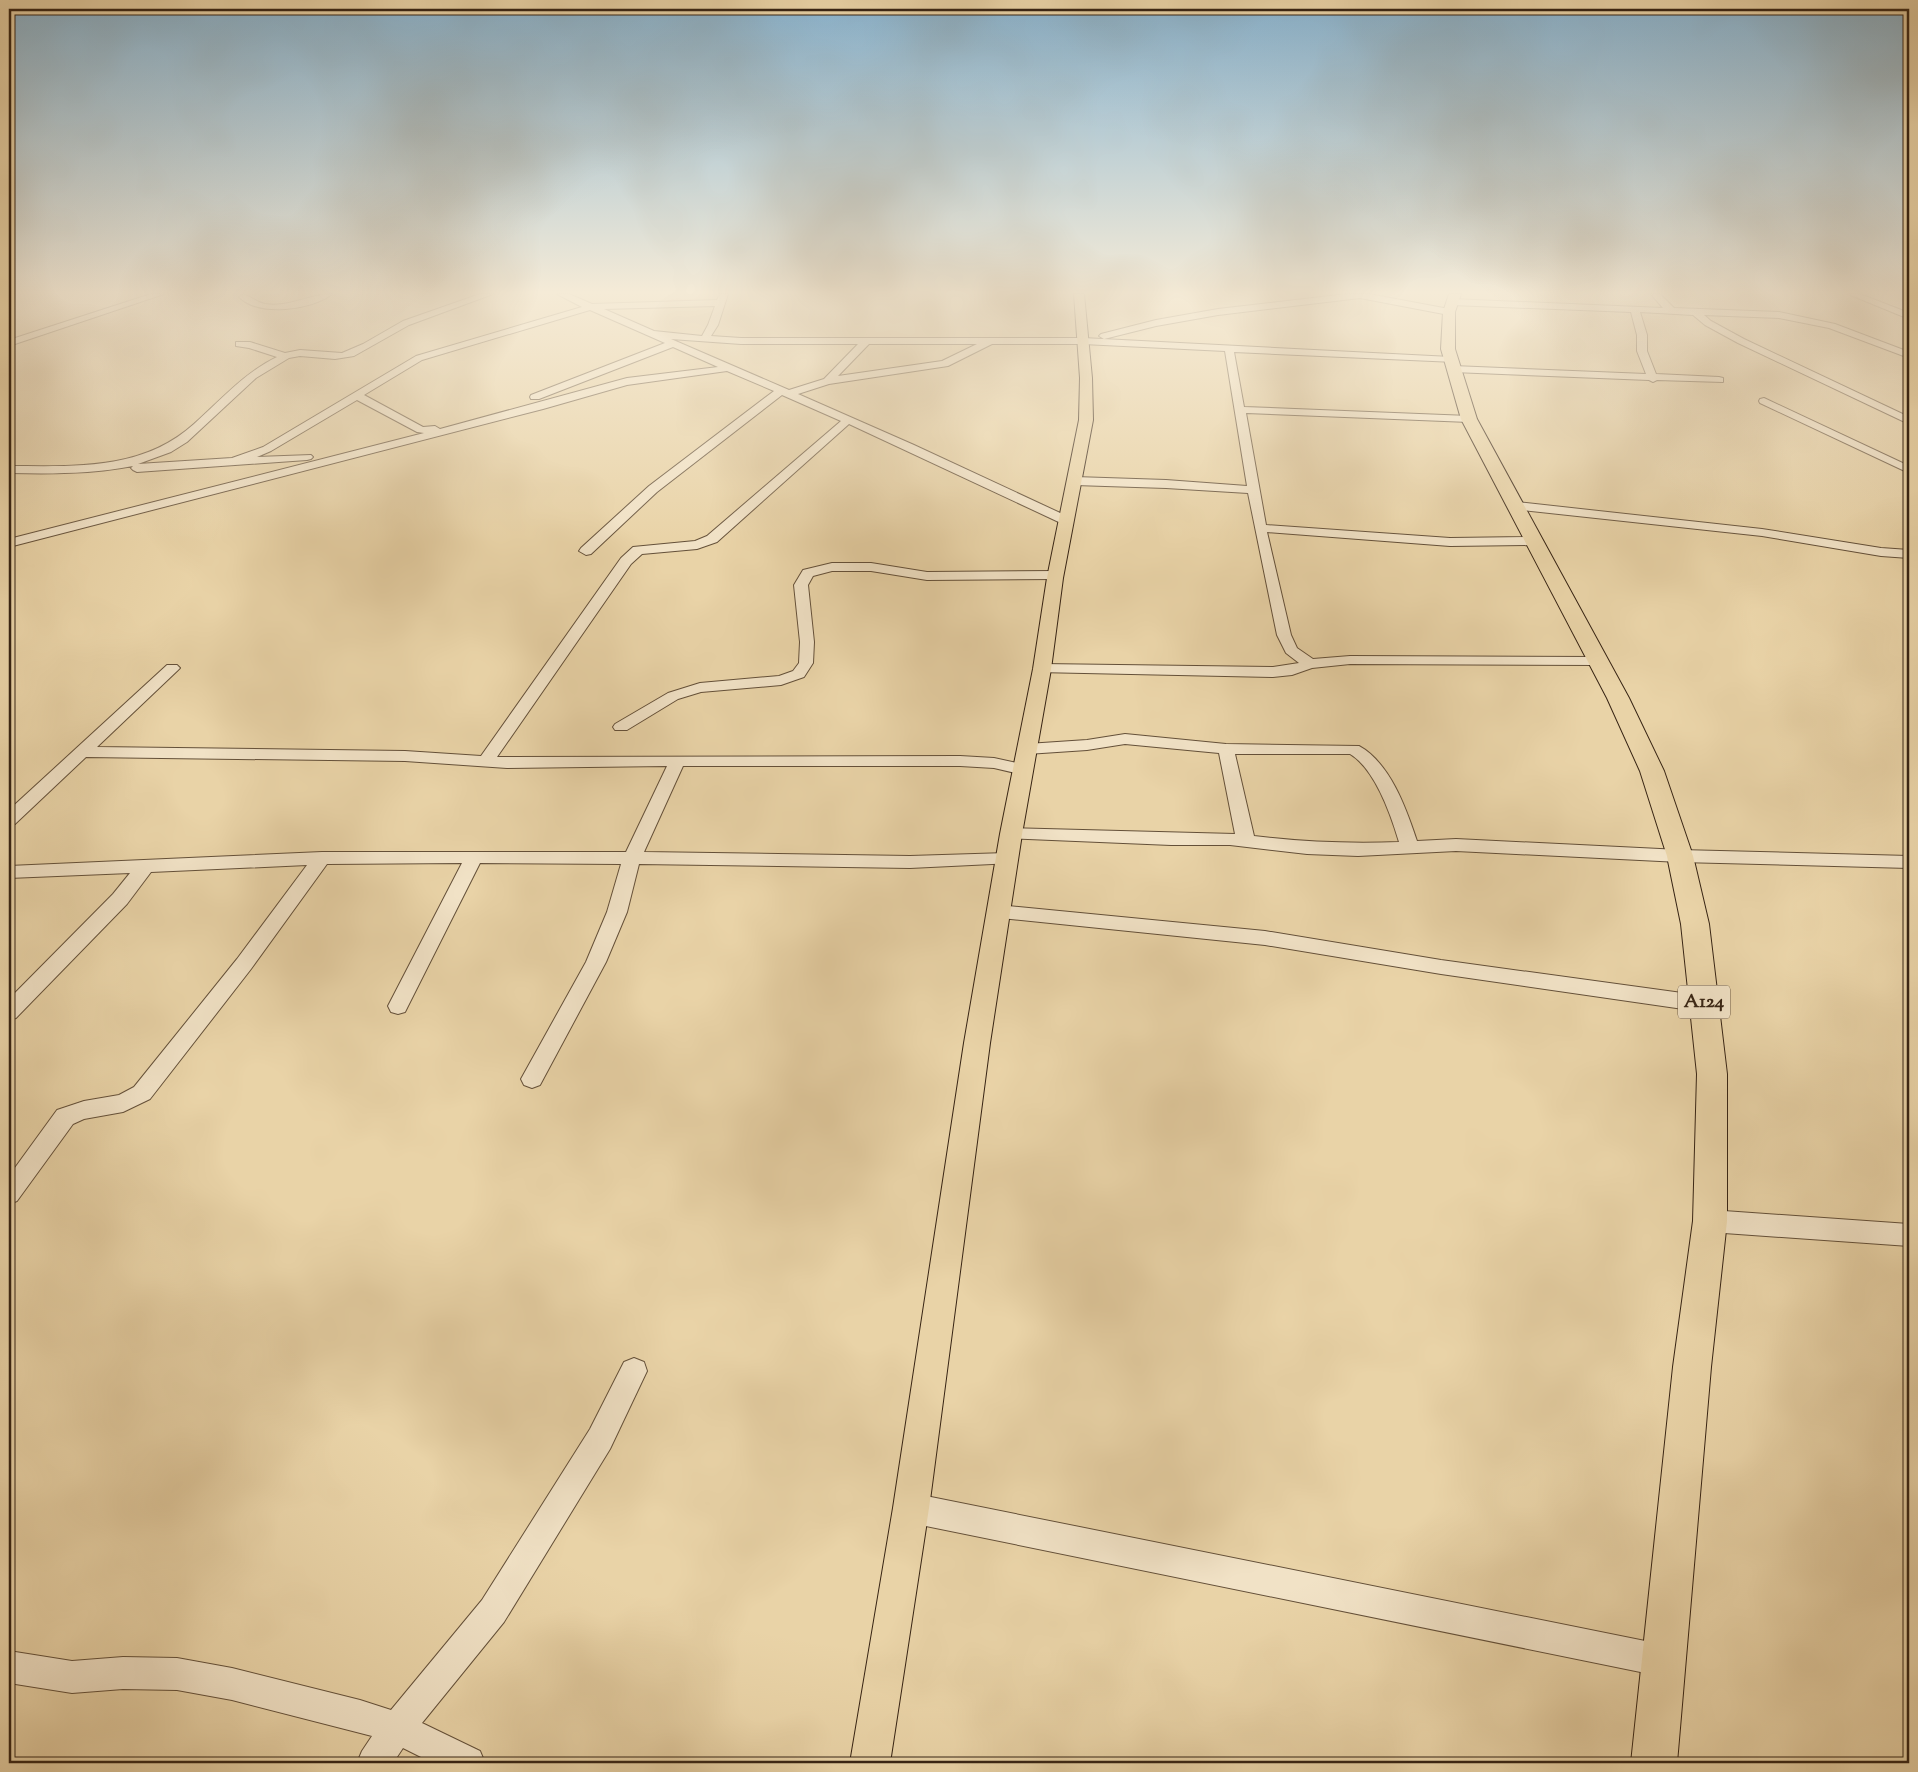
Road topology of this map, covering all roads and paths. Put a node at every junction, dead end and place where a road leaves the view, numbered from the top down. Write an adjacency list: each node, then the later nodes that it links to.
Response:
1 (249, 377): 28 (street)
2 (387, 377): 17 (street)
3 (588, 377): 21 (street)
4 (661, 377): 24 (street)
5 (750, 377): 16 (street)
6 (832, 377): 15 (street)
7 (857, 377): 15 (street)
8 (1086, 377): 30 (main road)
9 (1234, 377): 19 (street)
10 (1456, 377): 20 (highway, A124)
11 (1634, 377): 13 (street)
12 (1816, 377): 23 (street)
13 (1653, 378): 14 (street)
14 (1719, 380)
15 (828, 381): 16 (street)
16 (786, 392): 22 (street); 37 (street)
17 (356, 395): 21 (street); 26 (street)
18 (1764, 401): 29 (street)
19 (1240, 410): 20 (street); 31 (street)
20 (1469, 419): 32 (highway, A124)
21 (470, 420): 24 (street)
22 (848, 420): 33 (street); 47 (street)
23 (1909, 421)
24 (460, 427): 25 (street)
25 (354, 454): 26 (street); 36 (street)
26 (233, 462): 28 (street)
27 (9, 470): 28 (street)
28 (41, 470)
29 (1909, 470)
30 (1075, 481): 31 (street); 33 (main road)
31 (1254, 490): 34 (street)
32 (1517, 506): 35 (highway, A124); 38 (street)
33 (1067, 521): 39 (main road)
34 (1260, 528): 35 (street); 41 (street)
35 (1535, 541): 40 (highway, A124)
36 (9, 543)
37 (586, 551)
38 (1909, 554)
39 (1056, 575): 43 (main road); 44 (street)
40 (1597, 661): 41 (street); 54 (highway, A124)
41 (1310, 664): 43 (street)
42 (172, 668): 46 (street)
43 (1042, 669): 48 (main road)
44 (621, 727)
45 (1226, 749): 48 (street); 52 (street); 53 (street)
46 (83, 752): 47 (street); 50 (street)
47 (487, 760): 49 (street)
48 (1025, 760): 49 (street); 51 (main road)
49 (677, 762): 57 (street)
50 (9, 820)
51 (1011, 834): 52 (street); 58 (main road)
52 (1246, 841): 53 (street)
53 (1410, 847): 54 (street)
54 (1680, 856): 59 (street); 63 (highway, A124)
55 (474, 857): 56 (street); 57 (street); 64 (street)
56 (322, 858): 60 (street); 67 (street)
57 (632, 858): 58 (street); 66 (street)
58 (1007, 859): 62 (main road)
59 (1909, 862)
60 (146, 865): 61 (street); 65 (street)
61 (9, 872)
62 (998, 912): 63 (street); 71 (main road)
63 (1704, 1004): 68 (highway, A124)
64 (398, 1006)
65 (9, 1012)
66 (532, 1079)
67 (9, 1194)
68 (1710, 1221): 69 (street); 72 (highway, A124)
69 (1909, 1236)
70 (634, 1371): 74 (street)
71 (911, 1508): 72 (street); 77 (main road)
72 (1665, 1660): 78 (highway, A124)
73 (9, 1667): 74 (street)
74 (397, 1728): 75 (street); 76 (street)
75 (374, 1763)
76 (468, 1763)
77 (870, 1763)
78 (1654, 1763)

